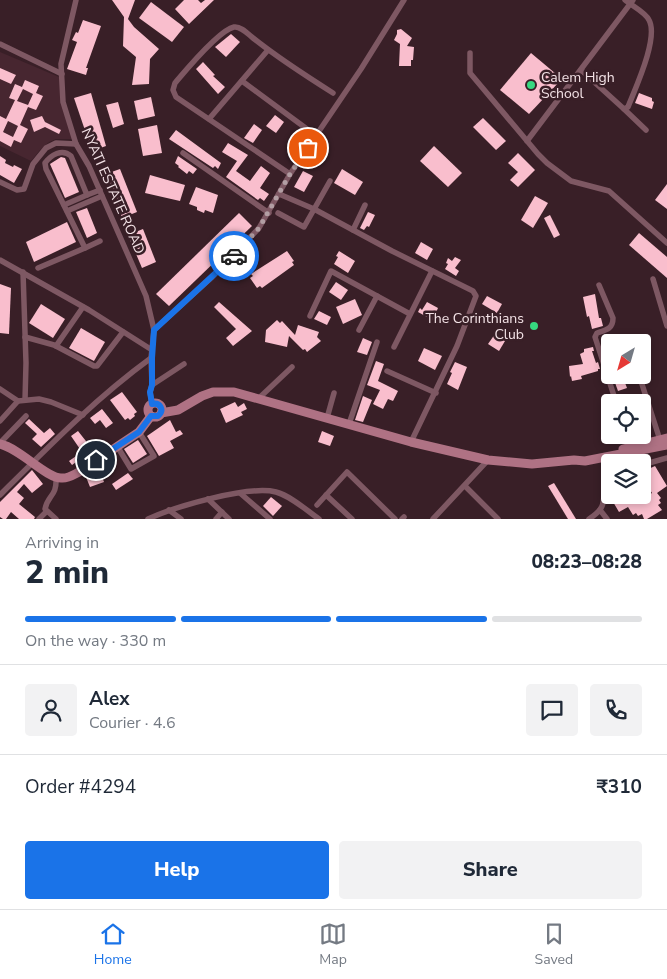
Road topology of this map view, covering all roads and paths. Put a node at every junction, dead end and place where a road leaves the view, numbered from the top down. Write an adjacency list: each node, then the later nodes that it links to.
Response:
1 (76, 0): 8 (street, NYATI ESTATE ROAD)
2 (404, 0): 18 (street)
3 (630, 1): 7 (street); 11 (street)
4 (0, 44): 8 (street)
5 (268, 50): 9 (street); 10 (street); 12 (street)
6 (470, 53): 15 (street)
7 (581, 70): 11 (street); 15 (street)
8 (62, 74): 16 (street, NYATI ESTATE ROAD)
9 (242, 81): 12 (street); 14 (street)
10 (333, 94)
11 (624, 109): 13 (street)
12 (209, 119): 18 (street)
13 (646, 130)
14 (311, 132)
15 (527, 141): 33 (street)
16 (76, 144): 20 (street); 21 (street, NYATI ESTATE ROAD)
17 (182, 152): 29 (street)
18 (290, 174): 22 (street)
19 (330, 181): 27 (street)
20 (0, 182)
21 (100, 190): 23 (street); 24 (street, NYATI ESTATE ROAD)
22 (279, 194): 27 (street); 29 (street)
23 (87, 195): 25 (street); 25 (street)
24 (102, 196): 28 (street); 46 (street, NYATI ESTATE ROAD)
25 (64, 205): 28 (street)
26 (365, 205): 31 (street)
27 (314, 209): 30 (street); 31 (street)
28 (67, 211): 34 (street)
29 (268, 213): 46 (street)
30 (278, 213)
31 (353, 230): 37 (street)
32 (100, 240): 34 (street)
33 (667, 243)
34 (85, 248): 36 (street)
35 (0, 260): 38 (street)
36 (38, 268)
37 (432, 270): 43 (street); 62 (street)
38 (23, 272): 42 (street); 49 (street)
39 (653, 279): 45 (street)
40 (599, 286): 63 (street)
41 (377, 296): 43 (street); 44 (street); 47 (street)
42 (83, 307): 48 (street); 51 (street)
43 (410, 314): 52 (street)
44 (310, 316)
45 (667, 326)
46 (154, 330): 53 (street, NYATI ESTATE ROAD)
47 (359, 330)
48 (123, 332): 51 (street); 53 (street)
49 (25, 337): 51 (street); 66 (street)
50 (377, 342): 73 (street)
51 (56, 346)
52 (394, 347)
53 (152, 350): 54 (street, NYATI ESTATE ROAD)
54 (152, 358): 59 (street, NYATI ESTATE ROAD); 69 (street)
55 (184, 364): 59 (street)
56 (292, 367): 64 (street)
57 (387, 371): 62 (street)
58 (643, 384): 75 (street)
59 (152, 385): 67 (street, NYATI ESTATE ROAD)
60 (0, 389): 65 (street)
61 (334, 393): 71 (street)
62 (436, 393): 76 (street)
63 (613, 394)
64 (258, 399): 68 (main road); 71 (main road)
65 (18, 400): 66 (street); 72 (street)
66 (25, 400): 69 (street)
67 (152, 404): 68 (main road)
68 (156, 414): 74 (main road)
69 (83, 415): 84 (street)
70 (26, 416): 77 (street)
71 (327, 418): 73 (main road)
72 (0, 421)
73 (349, 424): 76 (main road)
74 (139, 432): 79 (main road); 79 (street)
75 (665, 441): 80 (main road); 83 (main road)
76 (411, 442): 82 (main road)
77 (0, 444): 84 (main road)
78 (629, 444): 80 (street)
79 (117, 446): 86 (main road)
80 (630, 447): 83 (main road)
81 (667, 458): 85 (street)
82 (488, 460): 83 (main road); 87 (street)
83 (574, 460)
84 (33, 462): 86 (main road); 89 (street)
85 (651, 462)
86 (56, 478): 96 (street)
87 (465, 486): 110 (street); 111 (street)
88 (240, 493): 91 (street); 106 (street); 107 (street)
89 (0, 495)
90 (326, 495): 93 (street); 108 (street); 109 (street)
91 (208, 499): 94 (street); 97 (street)
92 (603, 504): 95 (street)
93 (317, 505)
94 (170, 510): 98 (street); 103 (street)
95 (600, 510): 112 (street); 113 (street)
96 (46, 512): 99 (street); 100 (street)
97 (222, 512): 104 (street); 105 (street)
98 (157, 514): 101 (street); 102 (street)
99 (39, 519)
100 (56, 519)
101 (148, 519)
102 (163, 519)
103 (181, 519)
104 (216, 519)
105 (230, 519)
106 (270, 519)
107 (319, 519)
108 (352, 519)
109 (395, 519)
110 (433, 519)
111 (498, 519)
112 (589, 519)
113 (607, 519)

